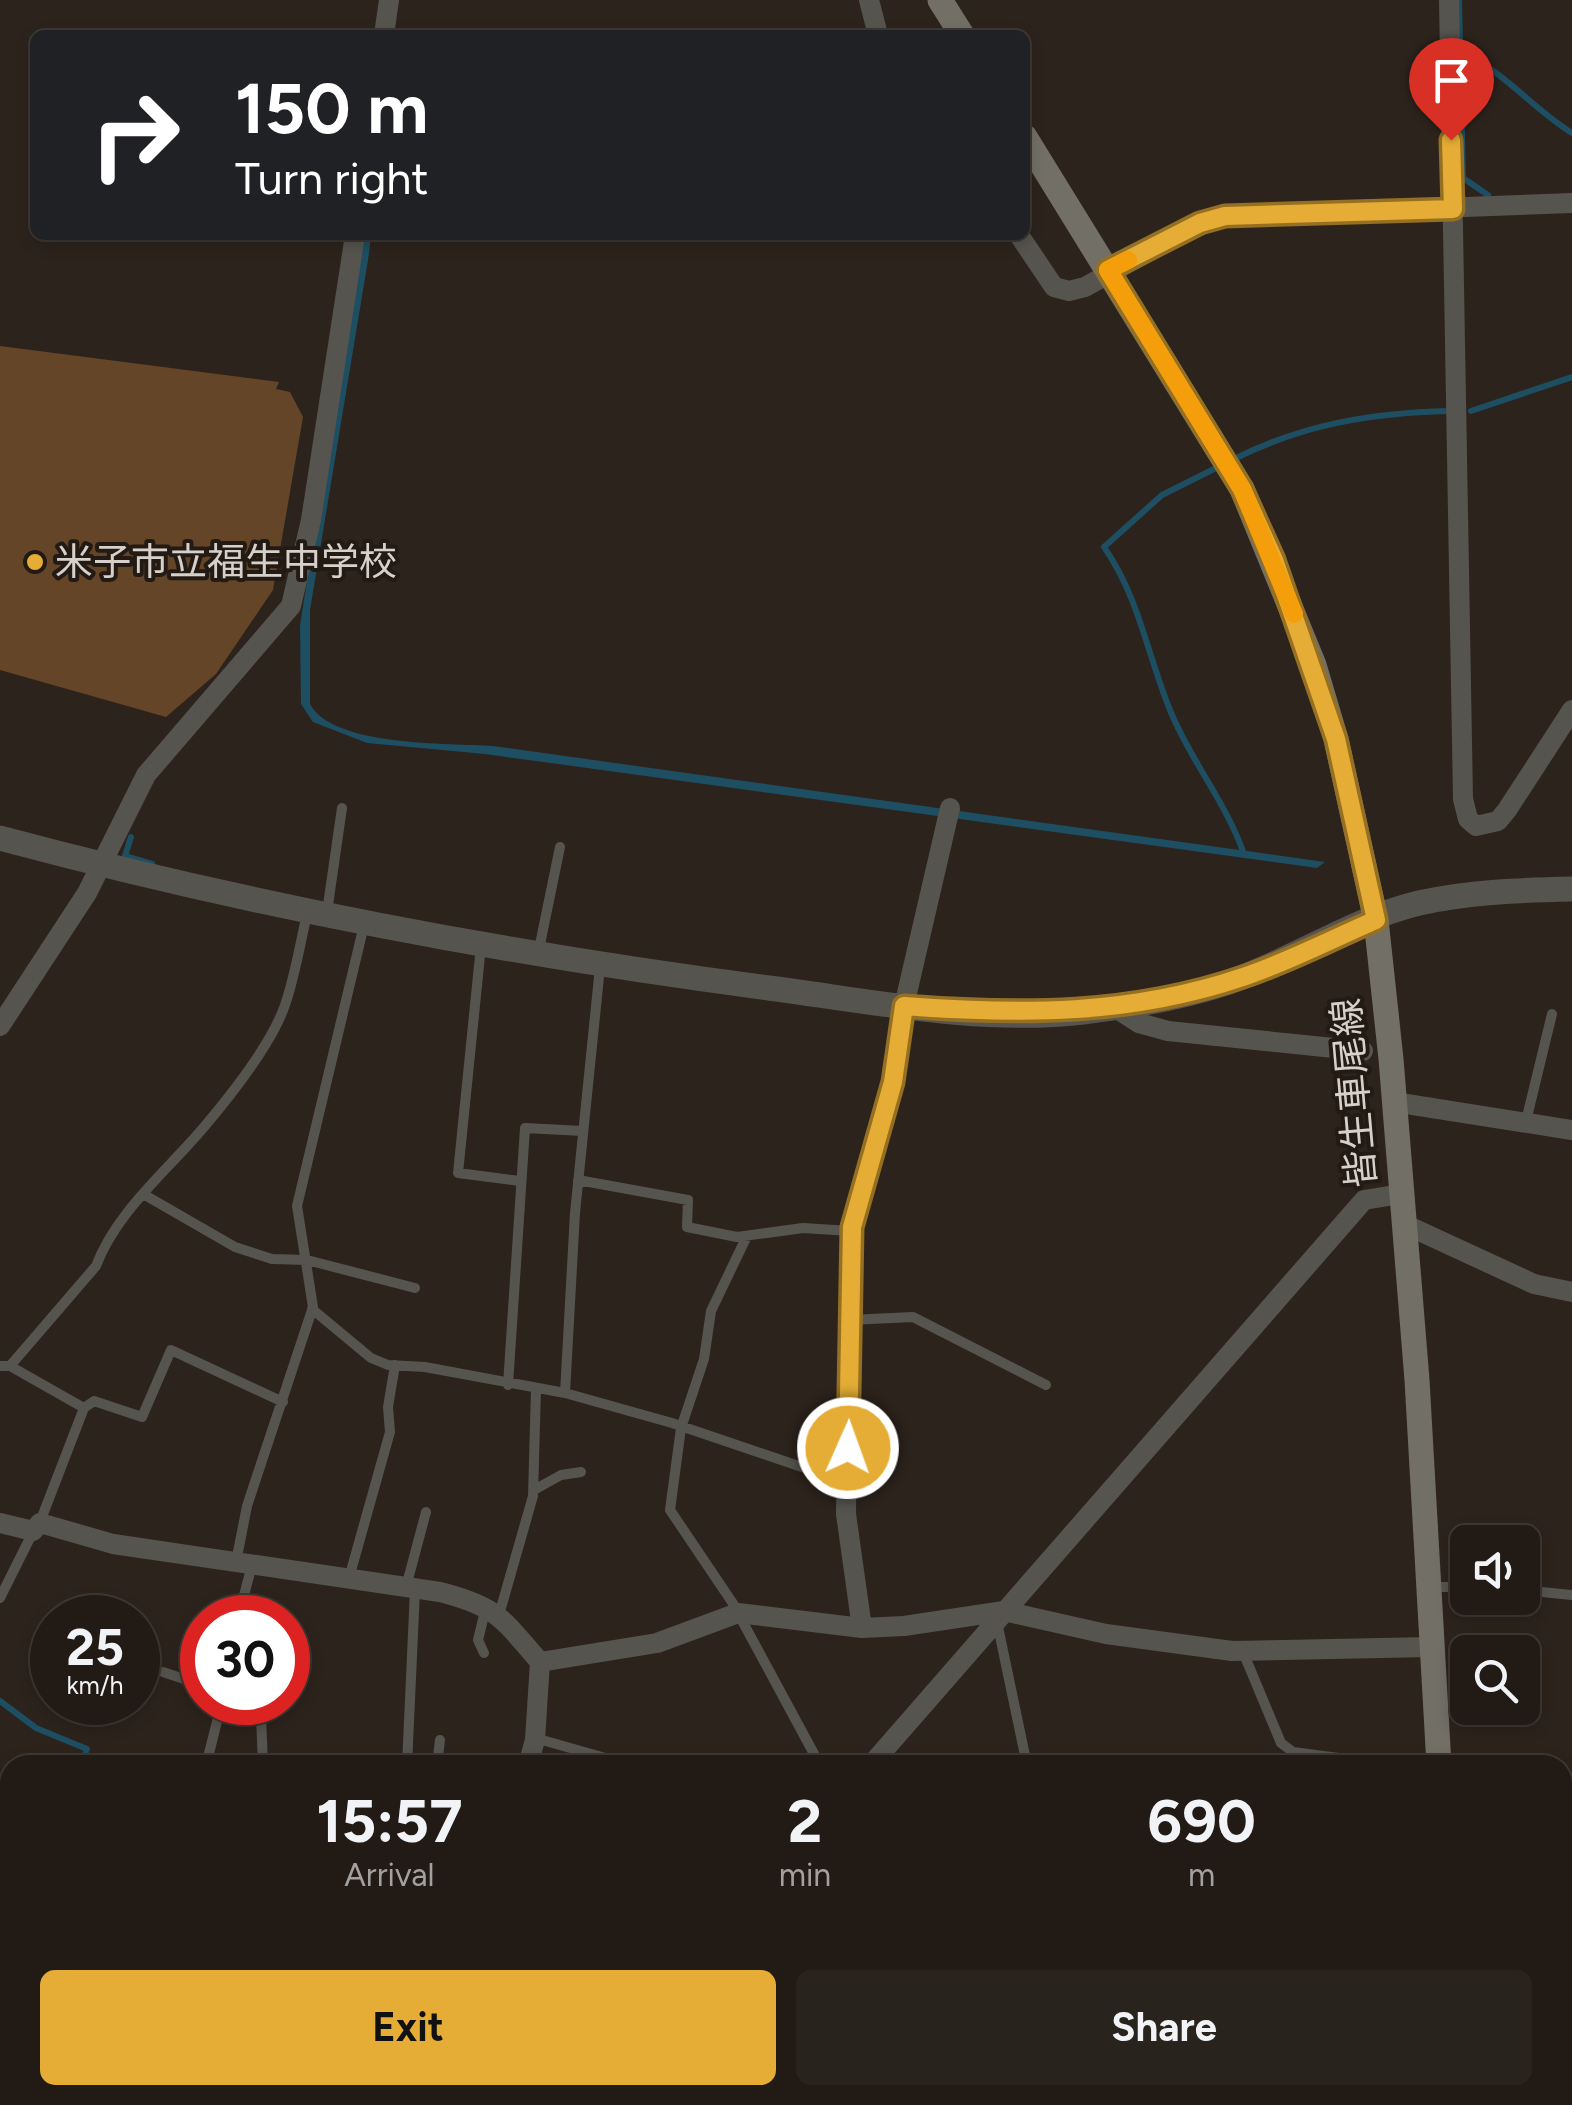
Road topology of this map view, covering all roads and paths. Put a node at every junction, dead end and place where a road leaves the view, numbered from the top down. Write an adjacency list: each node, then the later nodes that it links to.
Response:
1 (389, 0): 5 (street)
2 (868, 0): 6 (street)
3 (940, 0): 7 (main road)
4 (1448, 0): 10 (street)
5 (385, 30)
6 (877, 30)
7 (959, 30)
8 (1030, 145): 13 (main road, 皆生車尾線)
9 (1572, 203): 10 (street)
10 (1453, 209): 13 (street); 14 (street)
11 (354, 240): 19 (street)
12 (1021, 240): 13 (street)
13 (1108, 270): 22 (main road, 皆生車尾線)
14 (1572, 710)
15 (342, 808): 21 (lane)
16 (948, 818): 27 (street)
17 (0, 838): 19 (street)
18 (560, 847): 25 (lane)
19 (100, 864): 21 (street); 30 (street)
20 (1572, 890): 22 (street)
21 (317, 916): 23 (street); 38 (lane)
22 (1376, 920): 28 (street); 32 (main road, 皆生車尾線)
23 (364, 925): 24 (street); 43 (lane)
24 (481, 946): 25 (street); 37 (lane)
25 (537, 956): 26 (street)
26 (600, 966): 27 (street); 35 (lane)
27 (904, 1006): 28 (street); 41 (street)
28 (1114, 1007): 31 (street)
29 (1552, 1014): 33 (lane)
30 (0, 1026)
31 (1364, 1051)
32 (1394, 1102): 33 (street); 39 (main road, 皆生車尾線)
33 (1526, 1121): 34 (street)
34 (1572, 1130)
35 (583, 1131): 36 (lane); 37 (lane)
36 (578, 1180): 42 (lane); 53 (lane)
37 (520, 1181): 51 (lane)
38 (144, 1194): 43 (lane); 49 (lane)
39 (1401, 1194): 40 (main road, 皆生車尾線); 74 (street)
40 (1402, 1223): 45 (street); 65 (main road, 皆生車尾線)
41 (851, 1230): 42 (lane); 47 (street)
42 (748, 1236): 56 (lane)
43 (307, 1260): 44 (lane); 46 (lane)
44 (415, 1288)
45 (1572, 1292)
46 (312, 1309): 48 (lane); 54 (lane)
47 (848, 1320): 50 (lane); 58 (street)
48 (394, 1365): 51 (lane); 64 (lane)
49 (5, 1366): 55 (lane)
50 (1046, 1384)
51 (508, 1385): 52 (lane)
52 (536, 1390): 53 (lane); 59 (lane)
53 (564, 1393): 56 (lane)
54 (283, 1402): 55 (lane); 63 (lane)
55 (84, 1408): 62 (lane)
56 (681, 1428): 58 (lane); 73 (lane)
57 (581, 1472): 59 (lane)
58 (846, 1482): 75 (street)
59 (534, 1490): 72 (lane)
60 (426, 1512): 67 (lane)
61 (0, 1523): 62 (street)
62 (37, 1527): 63 (street); 71 (lane)
63 (244, 1563): 64 (street); 69 (lane)
64 (349, 1580): 67 (street)
65 (1428, 1587): 66 (lane); 76 (main road, 皆生車尾線)
66 (1450, 1587)
67 (410, 1589): 72 (street); 88 (lane)
68 (1540, 1592): 70 (lane)
69 (241, 1595)
70 (1572, 1595)
71 (0, 1598)
72 (492, 1611): 78 (lane); 79 (street)
73 (738, 1614): 75 (street); 79 (street); 92 (lane)
74 (1001, 1616): 75 (street); 77 (street); 93 (street); 94 (lane)
75 (862, 1628)
76 (1431, 1647): 77 (street); 96 (main road, 皆生車尾線)
77 (1243, 1651): 95 (lane)
78 (484, 1653)
79 (540, 1662): 84 (street)
80 (163, 1672): 81 (lane)
81 (180, 1678)
82 (216, 1725): 86 (lane)
83 (261, 1725): 87 (lane)
84 (535, 1738): 90 (street); 91 (lane)
85 (440, 1740): 89 (lane)
86 (209, 1755)
87 (263, 1755)
88 (407, 1755)
89 (438, 1755)
90 (531, 1755)
91 (595, 1755)
92 (815, 1755)
93 (880, 1755)
94 (1025, 1755)
95 (1299, 1755)
96 (1438, 1755)

